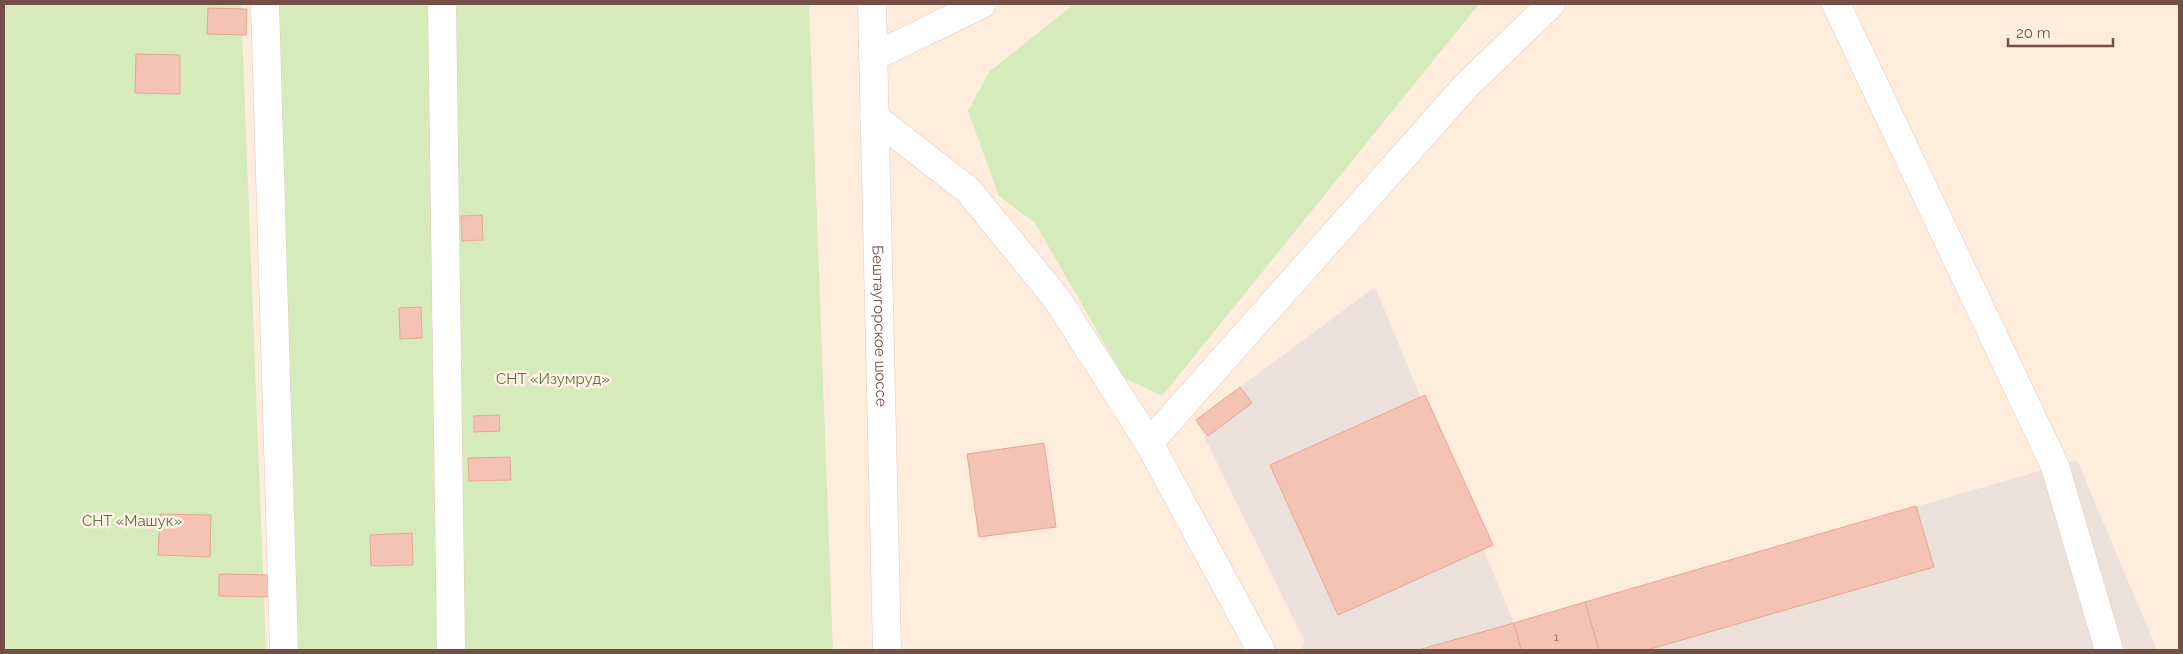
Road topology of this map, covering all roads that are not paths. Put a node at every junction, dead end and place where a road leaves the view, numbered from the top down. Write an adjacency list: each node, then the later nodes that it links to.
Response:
1 (265, 4): 10 (street)
2 (442, 4): 11 (street)
3 (872, 4): 7 (street, Бештаугорское шоссе)
4 (982, 4): 7 (street)
5 (1551, 4): 9 (street)
6 (1836, 4): 14 (street)
7 (873, 57): 8 (street, Бештаугорское шоссе)
8 (874, 117): 9 (street); 12 (street, Бештаугорское шоссе)
9 (1149, 443): 13 (street)
10 (284, 650)
11 (452, 650)
12 (887, 650)
13 (1261, 650)
14 (2109, 650)

